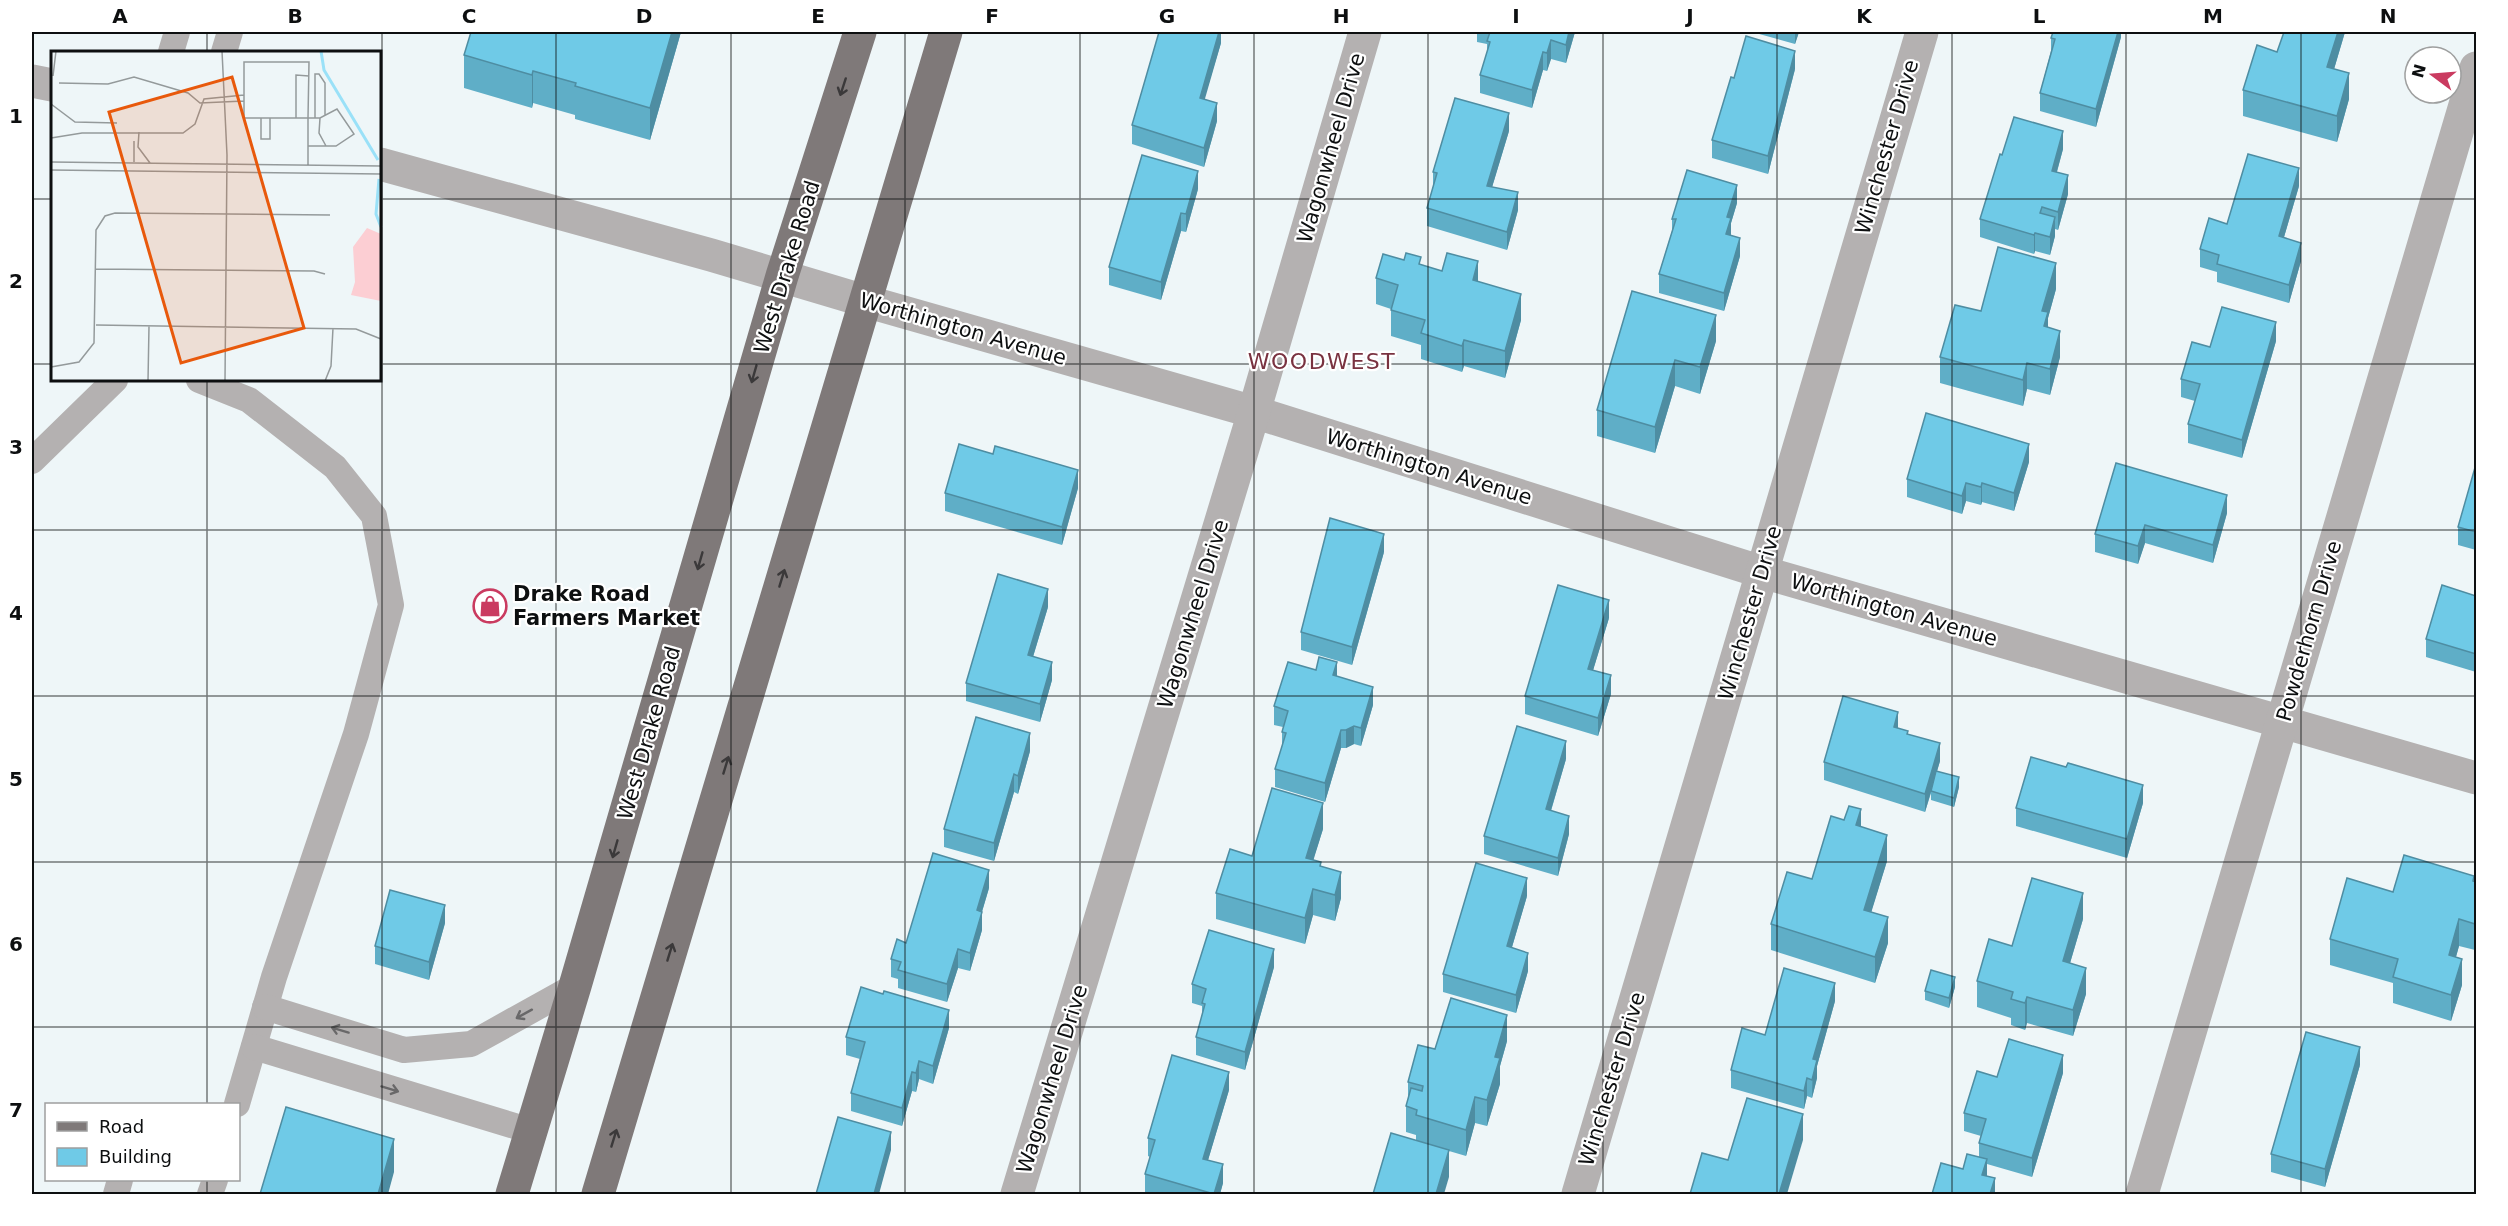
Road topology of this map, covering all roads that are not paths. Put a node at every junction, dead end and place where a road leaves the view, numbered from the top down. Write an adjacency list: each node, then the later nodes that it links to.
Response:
1 (177, 32): 7 (lane)
2 (230, 32): 8 (lane)
3 (860, 32): 13 (main road, West Drake Road, one-way to 13)
4 (946, 32): 14 (main road)
5 (1365, 32): 17 (street, Wagonwheel Drive)
6 (1922, 32): 19 (street, Winchester Drive)
7 (171, 51)
8 (224, 51)
9 (2476, 68): 20 (street, Powderhorn Drive)
10 (32, 81): 11 (street)
11 (51, 85)
12 (381, 164): 13 (street, Worthington Avenue)
13 (782, 276): 14 (street, Worthington Avenue); 22 (main road, West Drake Road, one-way to 22)
14 (865, 301): 17 (street, Worthington Avenue); 28 (main road, one-way to 14)
15 (114, 381): 18 (lane)
16 (202, 381): 23 (lane)
17 (1254, 412): 19 (street, Worthington Avenue); 29 (street, Wagonwheel Drive)
18 (32, 461)
19 (1762, 572): 20 (street, Worthington Avenue); 30 (street, Winchester Drive)
20 (2282, 724): 21 (street, Worthington Avenue); 31 (street, Powderhorn Drive)
21 (2476, 778)
22 (575, 986): 23 (lane, one-way to 23); 26 (main road, West Drake Road)
23 (265, 1007): 24 (lane)
24 (254, 1047): 25 (lane); 26 (lane, one-way to 26)
25 (237, 1103)
26 (531, 1131): 27 (main road, West Drake Road)
27 (512, 1194)
28 (598, 1194)
29 (1017, 1194)
30 (1578, 1194)
31 (2142, 1194)

